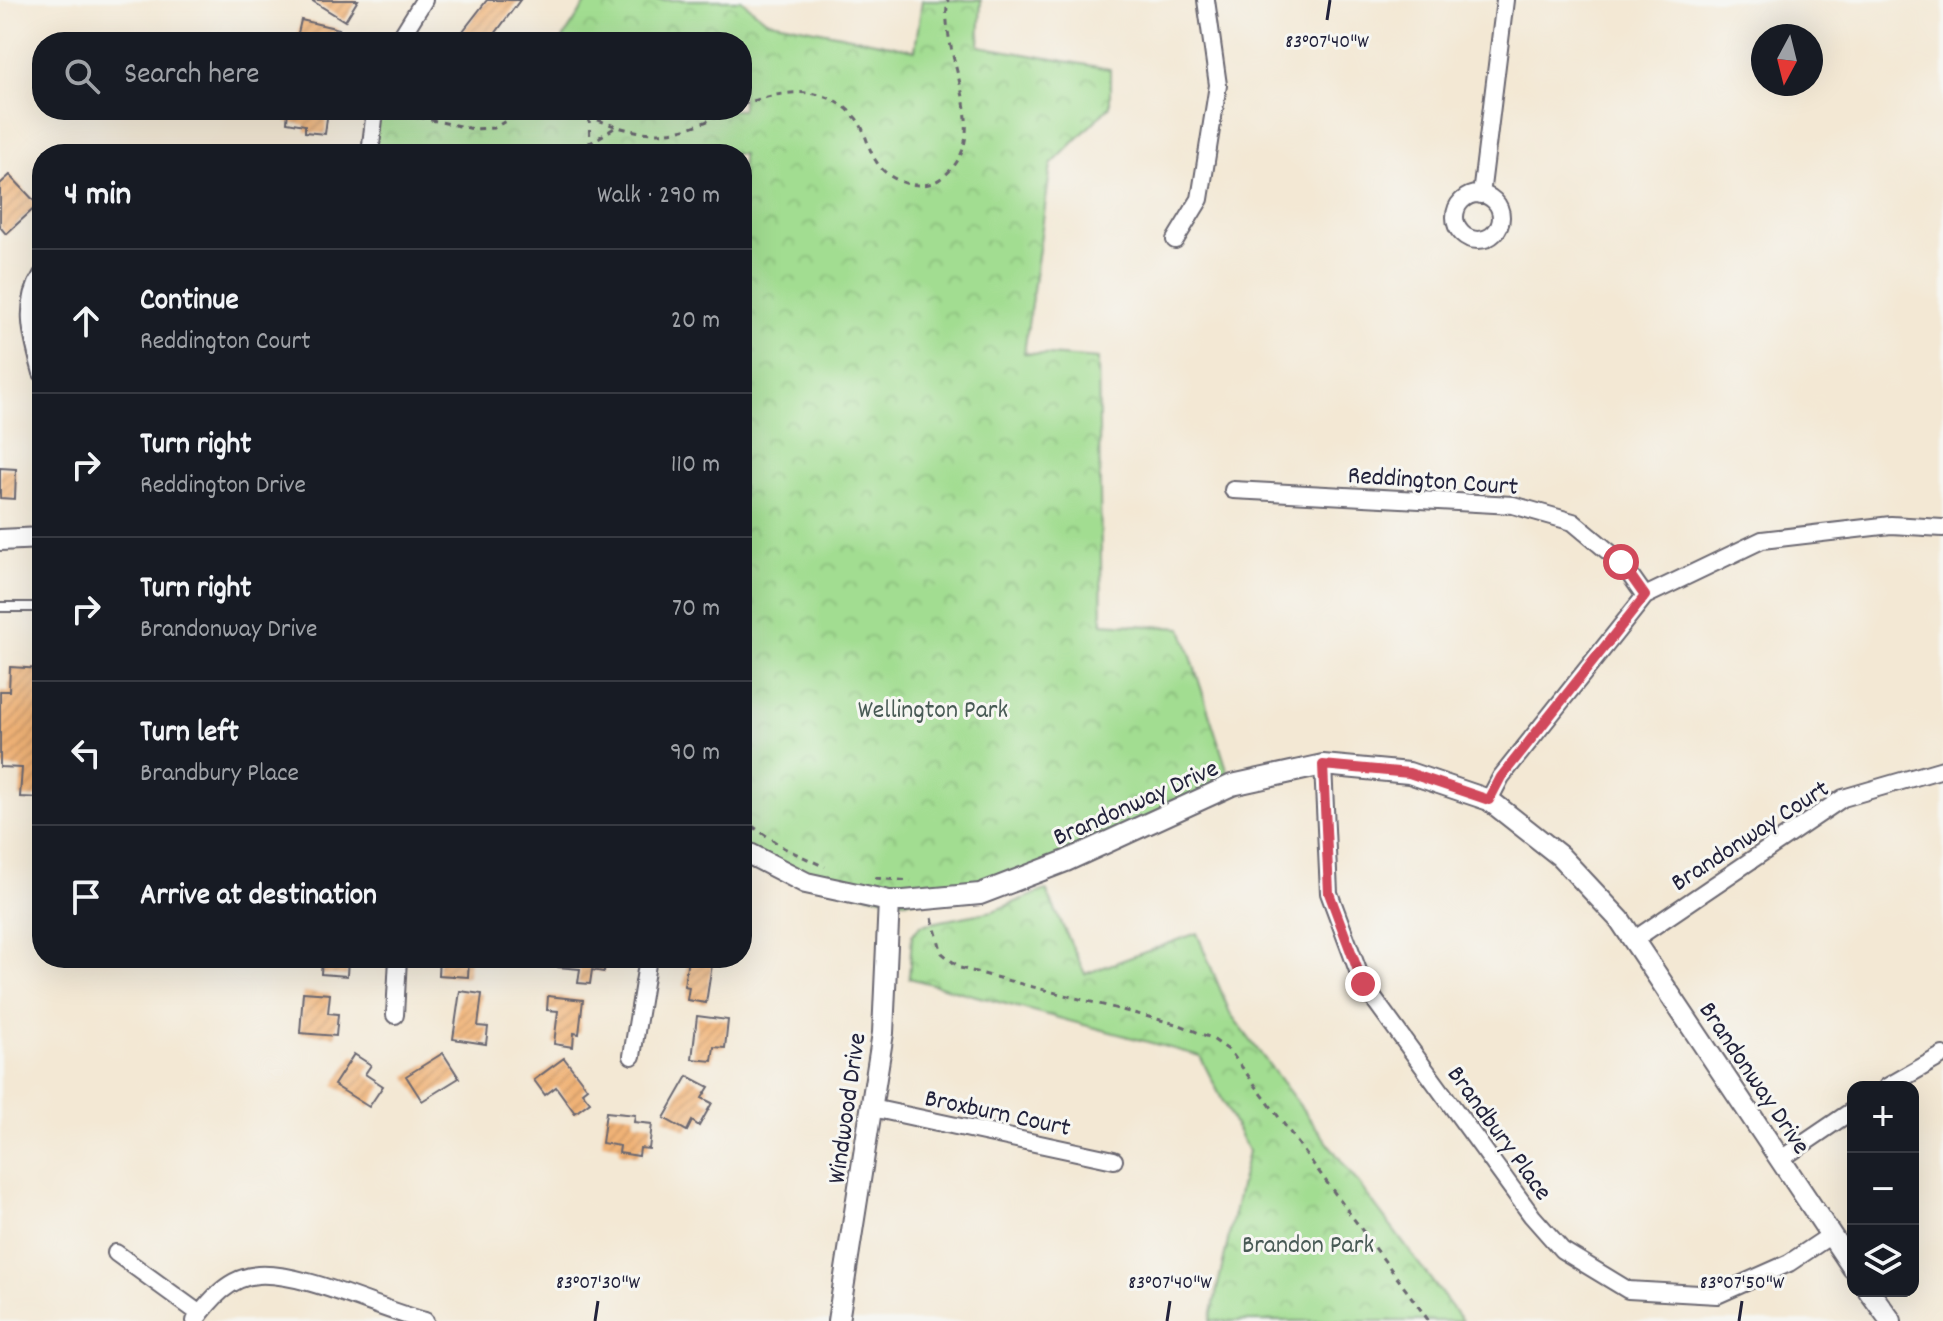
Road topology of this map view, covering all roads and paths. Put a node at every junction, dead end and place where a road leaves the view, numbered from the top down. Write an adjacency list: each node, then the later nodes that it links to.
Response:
1 (424, 0): 5 (street)
2 (948, 0): 6 (path)
3 (1206, 0): 16 (street)
4 (1505, 0): 15 (street)
5 (404, 32)
6 (752, 102)
7 (374, 120): 14 (street)
8 (432, 120): 9 (path)
9 (507, 120)
10 (589, 120): 13 (path)
11 (599, 120): 13 (path)
12 (707, 120): 13 (path)
13 (616, 127)
14 (371, 144)
15 (1481, 195)
16 (1175, 240)
17 (32, 300): 18 (street)
18 (32, 328)
19 (1233, 490): 23 (street, Reddington Court)
20 (1943, 528): 23 (street)
21 (32, 538): 22 (street)
22 (0, 540)
23 (1645, 596): 28 (street)
24 (0, 607): 25 (lane)
25 (32, 607)
26 (1323, 765): 28 (street, Brandonway Drive); 33 (street, Brandonway Drive); 46 (street, Brandbury Place)
27 (1943, 769): 35 (street, Brandonway Court)
28 (1489, 800): 35 (street, Brandonway Drive)
29 (752, 826): 31 (path)
30 (752, 855): 34 (street, Brandonway Drive)
31 (826, 868)
32 (869, 878): 33 (path)
33 (929, 897): 34 (street, Brandonway Drive); 53 (path)
34 (889, 901): 42 (street, Windwood Drive)
35 (1635, 939): 44 (street, Brandonway Drive)
36 (397, 968): 38 (street)
37 (646, 968): 40 (street)
38 (395, 1015)
39 (1943, 1055): 41 (street)
40 (632, 1056)
41 (1898, 1081)
42 (872, 1108): 45 (street, Broxburn Court); 52 (street, Windwood Drive)
43 (1847, 1114): 44 (street)
44 (1781, 1159): 46 (street, Brandonway Drive)
45 (1114, 1160)
46 (1831, 1235): 48 (street, Brandonway Drive)
47 (116, 1253): 50 (street)
48 (1847, 1259)
49 (1873, 1297): 54 (street)
50 (197, 1318): 51 (street)
51 (425, 1321)
52 (838, 1321)
53 (1429, 1321)
54 (1891, 1321)

